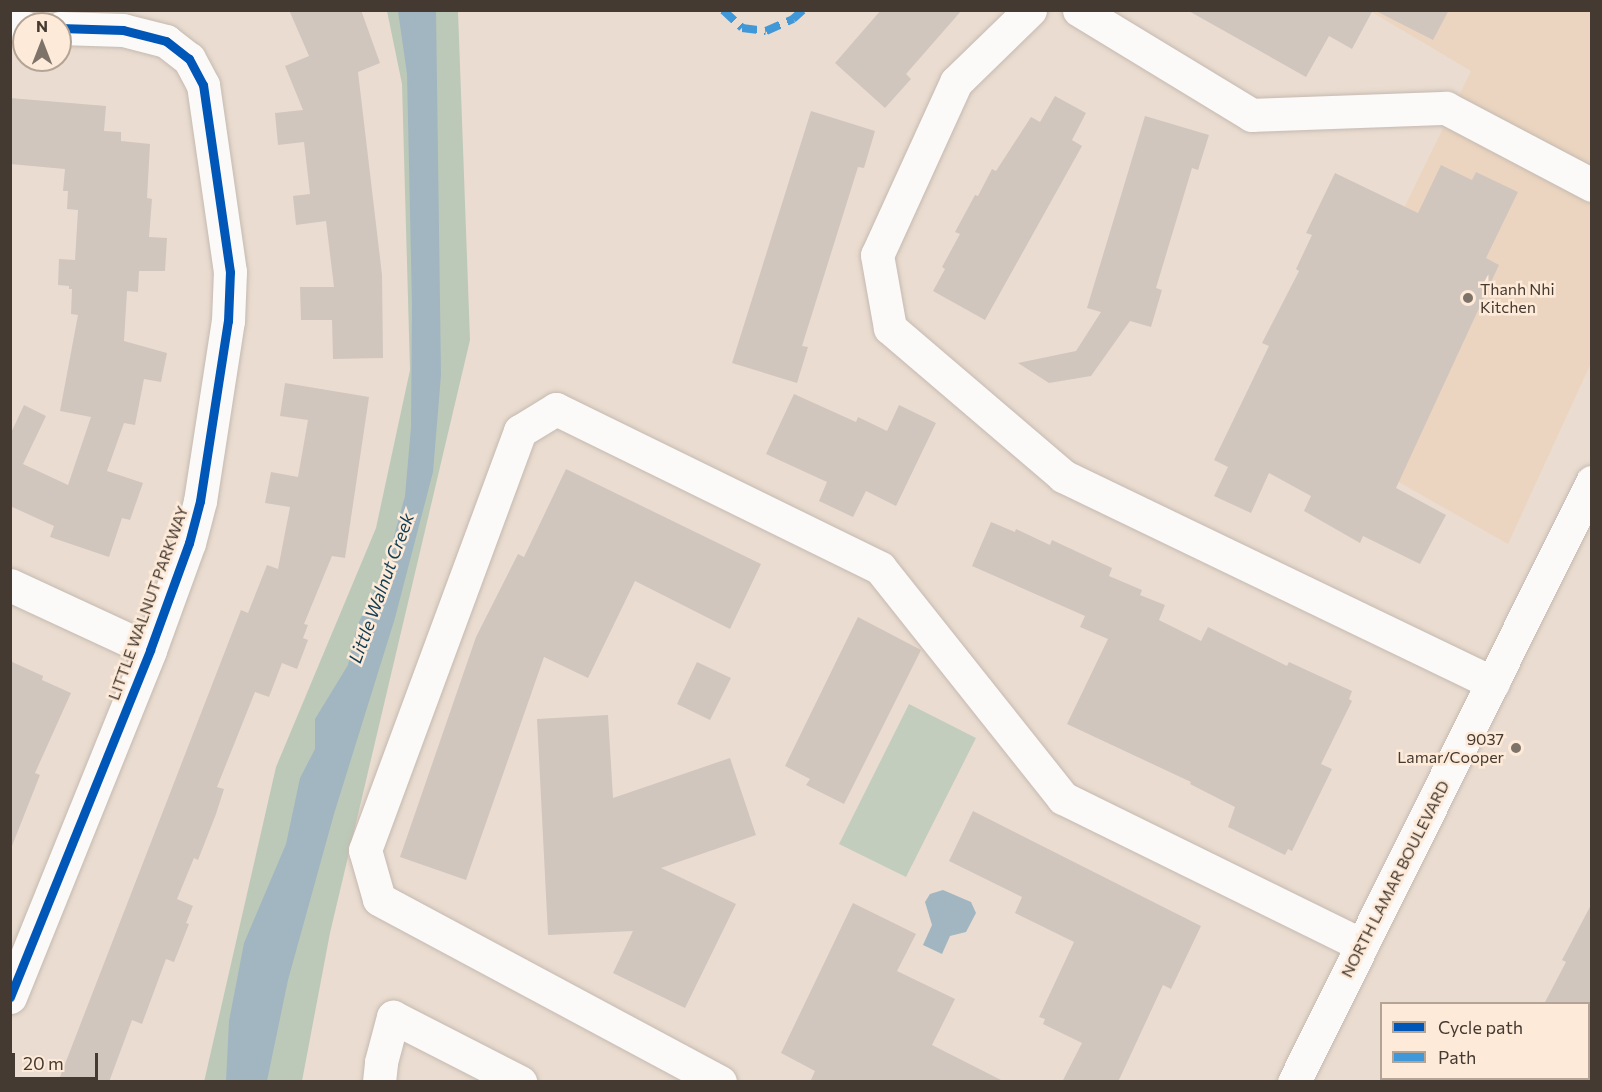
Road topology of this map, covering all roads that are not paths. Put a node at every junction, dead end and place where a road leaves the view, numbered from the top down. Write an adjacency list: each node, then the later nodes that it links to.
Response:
1 (1030, 10): 8 (street)
2 (1079, 10): 4 (street)
3 (72, 29): 7 (street, LITTLE WALNUT PARKWAY)
4 (1592, 185)
5 (1592, 483): 8 (street, NORTH LAMAR BOULEVARD)
6 (10, 585): 7 (street)
7 (150, 650): 10 (street, LITTLE WALNUT PARKWAY)
8 (1493, 683): 9 (street, NORTH LAMAR BOULEVARD)
9 (1362, 945): 13 (street); 14 (street, NORTH LAMAR BOULEVARD)
10 (10, 997)
11 (379, 1082): 12 (street)
12 (520, 1082)
13 (720, 1082)
14 (1294, 1082)

